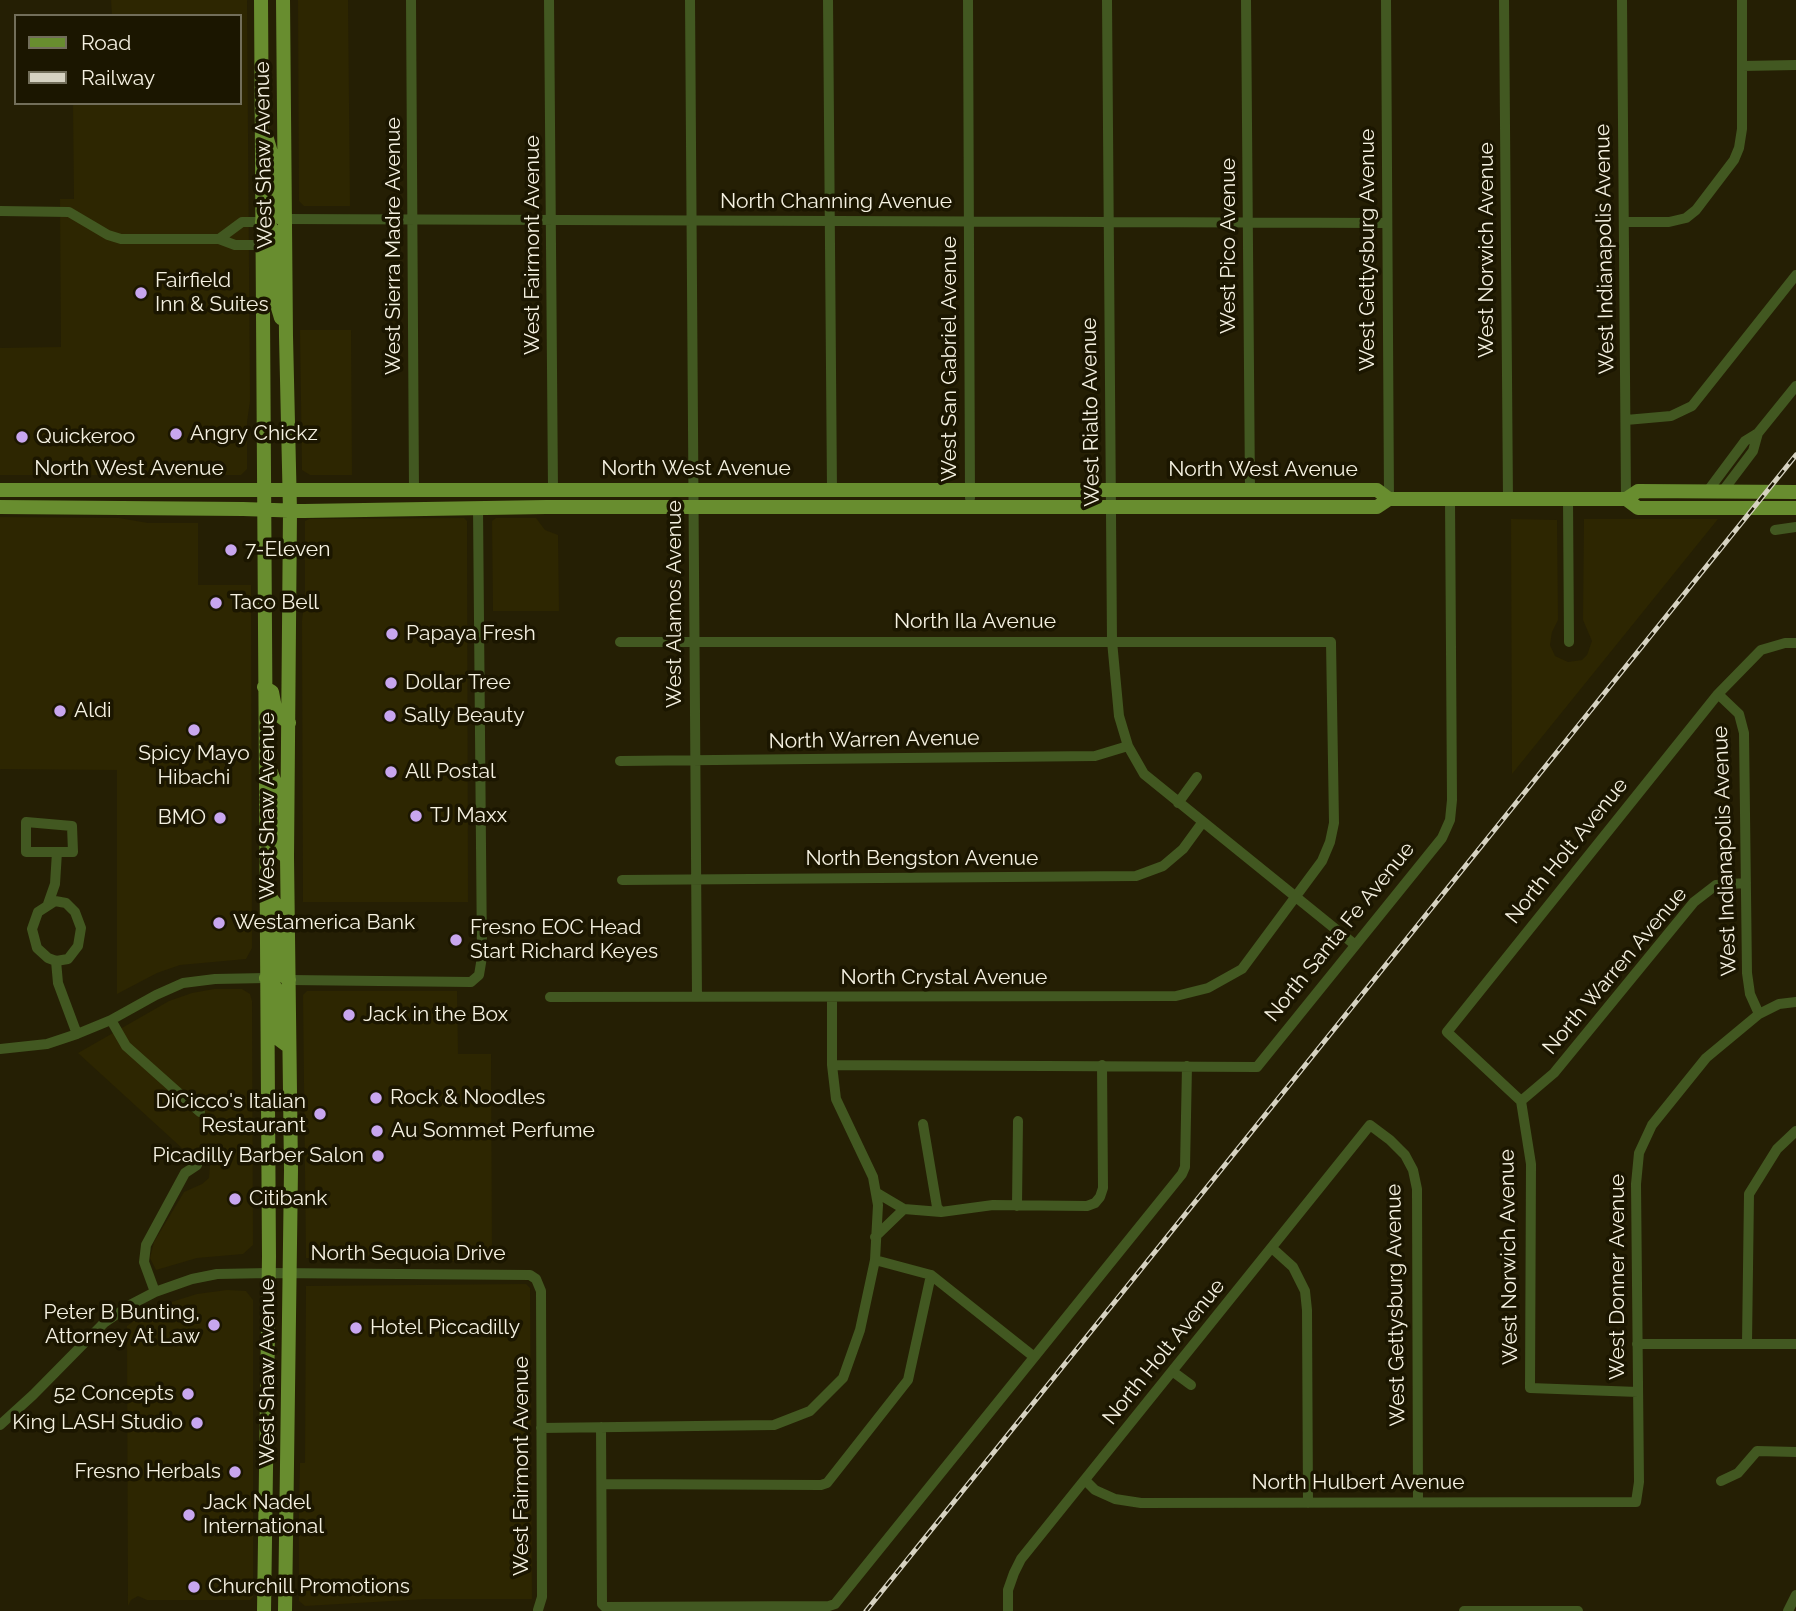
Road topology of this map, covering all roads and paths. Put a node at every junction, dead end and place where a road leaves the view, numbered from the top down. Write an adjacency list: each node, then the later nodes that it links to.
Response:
1 (261, 0): 16 (main road, West Shaw Avenue)
2 (283, 0): 18 (main road, West Shaw Avenue)
3 (411, 0): 21 (street, West Sierra Madre Avenue)
4 (550, 0): 19 (street, West Fairmont Avenue)
5 (690, 0): 20 (street, West Alamos Avenue)
6 (828, 0): 23 (street)
7 (968, 0): 24 (street, West San Gabriel Avenue)
8 (1107, 0): 25 (street, West Rialto Avenue)
9 (1246, 0): 26 (street, West Pico Avenue)
10 (1385, 0): 28 (street, West Gettysburg Avenue)
11 (1504, 0): 52 (street, West Norwich Avenue)
12 (1622, 0): 27 (street, West Indianapolis Avenue)
13 (1742, 0): 14 (street)
14 (1742, 65): 15 (street); 27 (street)
15 (1796, 65)
16 (262, 128): 18 (main road); 22 (main road, West Shaw Avenue)
17 (0, 211): 29 (street)
18 (285, 219): 21 (street, North Channing Avenue); 32 (main road, West Shaw Avenue)
19 (553, 220): 20 (street, North Channing Avenue); 21 (street, North Channing Avenue); 39 (street, West Fairmont Avenue)
20 (691, 220): 23 (street, North Channing Avenue); 43 (street, West Alamos Avenue)
21 (413, 221): 42 (street, West Sierra Madre Avenue)
22 (262, 222): 29 (street); 30 (main road, West Shaw Avenue); 32 (main road)
23 (830, 222): 24 (street, North Channing Avenue); 44 (street)
24 (970, 222): 25 (street, North Channing Avenue); 45 (street, West San Gabriel Avenue)
25 (1109, 222): 26 (street, North Channing Avenue); 46 (street, West Rialto Avenue)
26 (1248, 222): 28 (street, North Channing Avenue); 47 (street, West Pico Avenue)
27 (1624, 222): 34 (street, West Indianapolis Avenue)
28 (1387, 223): 51 (street, West Gettysburg Avenue)
29 (219, 239): 30 (street)
30 (262, 245): 38 (main road, West Shaw Avenue)
31 (1796, 275): 34 (street)
32 (286, 336): 41 (main road, West Shaw Avenue)
33 (1796, 386): 35 (street)
34 (1626, 420): 54 (street, West Indianapolis Avenue)
35 (1758, 433): 48 (street); 49 (street)
36 (0, 490): 37 (main road, North West Avenue)
37 (82, 490): 38 (main road, North West Avenue); 56 (main road)
38 (264, 490): 41 (main road, North West Avenue); 63 (main road, West Shaw Avenue)
39 (553, 490): 40 (main road, North West Avenue); 42 (main road, North West Avenue)
40 (587, 490): 43 (main road, North West Avenue); 58 (main road)
41 (290, 491): 42 (main road, North West Avenue); 64 (main road, West Shaw Avenue)
42 (414, 491)
43 (693, 491): 44 (main road, North West Avenue); 57 (street, West Alamos Avenue)
44 (832, 491): 45 (main road, North West Avenue)
45 (970, 491): 46 (main road, North West Avenue); 59 (street, West San Gabriel Avenue)
46 (1111, 491): 47 (main road, North West Avenue); 60 (street, West Rialto Avenue)
47 (1250, 491): 51 (main road, North West Avenue)
48 (1707, 492): 49 (main road, North West Avenue); 54 (main road, North West Avenue)
49 (1722, 492): 50 (main road, North West Avenue); 61 (main road)
50 (1796, 492)
51 (1389, 499): 55 (main road, North West Avenue); 60 (main road, North West Avenue)
52 (1508, 499): 53 (main road, North West Avenue); 55 (main road, North West Avenue)
53 (1568, 499): 54 (main road, North West Avenue); 70 (street)
54 (1626, 499): 61 (main road, North West Avenue)
55 (1450, 500): 92 (street, North Santa Fe Avenue)
56 (2, 507): 63 (main road, North West Avenue)
57 (693, 507): 58 (main road, North West Avenue); 59 (main road, North West Avenue); 69 (street, West Alamos Avenue)
58 (478, 508): 64 (main road, North West Avenue); 95 (street)
59 (970, 508): 60 (main road, North West Avenue)
60 (1111, 508): 67 (street, West Rialto Avenue)
61 (1678, 508): 62 (main road, North West Avenue)
62 (1796, 508)
63 (264, 510): 64 (main road, North West Avenue); 72 (main road, West Shaw Avenue)
64 (290, 511): 74 (main road, West Shaw Avenue)
65 (1796, 527): 66 (street)
66 (1775, 530)
67 (1112, 641): 69 (street, North Ila Avenue); 75 (street, West Rialto Avenue); 89 (street, North Ila Avenue)
68 (620, 642): 69 (street, North Ila Avenue)
69 (694, 642): 78 (street, West Alamos Avenue)
70 (1569, 642)
71 (1796, 643): 73 (street)
72 (264, 687): 74 (main road); 76 (main road, West Shaw Avenue)
73 (1718, 694): 86 (street, West Indianapolis Avenue); 108 (street, North Holt Avenue)
74 (289, 723): 83 (main road, West Shaw Avenue)
75 (1128, 746): 78 (street, North Warren Avenue); 80 (street, West Rialto Avenue)
76 (265, 756): 83 (main road); 88 (main road, West Shaw Avenue)
77 (620, 761): 78 (street, North Warren Avenue)
78 (695, 761): 85 (street, West Alamos Avenue)
79 (1197, 777): 80 (street)
80 (1178, 803): 81 (street, West Rialto Avenue)
81 (1202, 823): 85 (street, North Bengston Avenue); 89 (street, West Rialto Avenue)
82 (57, 852): 82 (street); 87 (street)
83 (287, 857): 95 (main road, West Shaw Avenue)
84 (622, 880): 85 (street, North Bengston Avenue)
85 (696, 880): 97 (street, West Alamos Avenue)
86 (1746, 883): 100 (street, West Indianapolis Avenue); 108 (street, North Warren Avenue)
87 (55, 884): 90 (street); 91 (street)
88 (267, 893): 94 (main road, West Shaw Avenue); 95 (main road)
89 (1295, 895): 92 (street, West Rialto Avenue); 98 (street, North Crystal Avenue)
90 (66, 903): 91 (street); 93 (street)
91 (48, 904): 93 (street)
92 (1354, 944): 107 (street, North Santa Fe Avenue)
93 (56, 961): 102 (street)
94 (266, 978): 101 (street); 103 (main road); 122 (main road, West Shaw Avenue)
95 (289, 980): 103 (main road, West Shaw Avenue)
96 (550, 997): 97 (street, North Crystal Avenue)
97 (697, 997): 98 (street, North Crystal Avenue)
98 (832, 998): 105 (street)
99 (1796, 1002): 100 (street)
100 (1759, 1014): 127 (street, West Donner Avenue)
101 (111, 1020): 102 (street); 109 (street)
102 (77, 1034): 104 (street)
103 (289, 1047): 122 (main road, West Shaw Avenue)
104 (0, 1049)
105 (832, 1065): 106 (street); 115 (street)
106 (1102, 1065): 107 (street); 116 (street)
107 (1187, 1066): 129 (street)
108 (1521, 1101): 132 (street, West Norwich Avenue)
109 (200, 1112)
110 (1018, 1121): 116 (street)
111 (923, 1124): 118 (street)
112 (1370, 1125): 120 (street, North Holt Avenue); 141 (street, West Gettysburg Avenue)
113 (1796, 1131): 126 (street)
114 (197, 1165): 125 (street)
115 (877, 1194): 117 (street); 119 (street)
116 (1017, 1206): 118 (street)
117 (904, 1209): 118 (street); 119 (street)
118 (941, 1212)
119 (875, 1237): 121 (street)
120 (1272, 1248): 130 (street, North Holt Avenue); 143 (street)
121 (875, 1260): 123 (street); 134 (street)
122 (279, 1273): 124 (street, North Sequoia Drive); 125 (street, North Sequoia Drive); 137 (main road, West Shaw Avenue); 147 (main road, West Shaw Avenue)
123 (931, 1275): 129 (street); 140 (street)
124 (536, 1279): 135 (street, West Fairmont Avenue)
125 (155, 1292): 133 (street, North Sequoia Drive)
126 (1747, 1343): 127 (street); 128 (street)
127 (1637, 1344): 132 (street, West Donner Avenue)
128 (1796, 1344)
129 (1033, 1356): 140 (street)
130 (1172, 1371): 131 (street); 138 (street, North Holt Avenue)
131 (1191, 1385)
132 (1638, 1392): 142 (street, West Donner Avenue)
133 (0, 1425)
134 (601, 1427): 135 (street); 140 (street)
135 (541, 1428): 148 (street, West Fairmont Avenue)
136 (1796, 1452): 139 (street)
137 (265, 1471): 145 (main road, West Shaw Avenue); 146 (main road)
138 (1086, 1481): 143 (street, North Hulbert Avenue); 149 (street, North Holt Avenue)
139 (1721, 1481)
140 (602, 1484)
141 (1418, 1502): 142 (street, North Hulbert Avenue); 143 (street, North Hulbert Avenue)
142 (1636, 1502)
143 (1308, 1503)
144 (1796, 1595): 152 (street)
145 (264, 1611)
146 (278, 1611)
147 (285, 1611)
148 (538, 1611)
149 (1008, 1611)
150 (1465, 1611): 151 (street)
151 (1578, 1611)
152 (1788, 1611)

